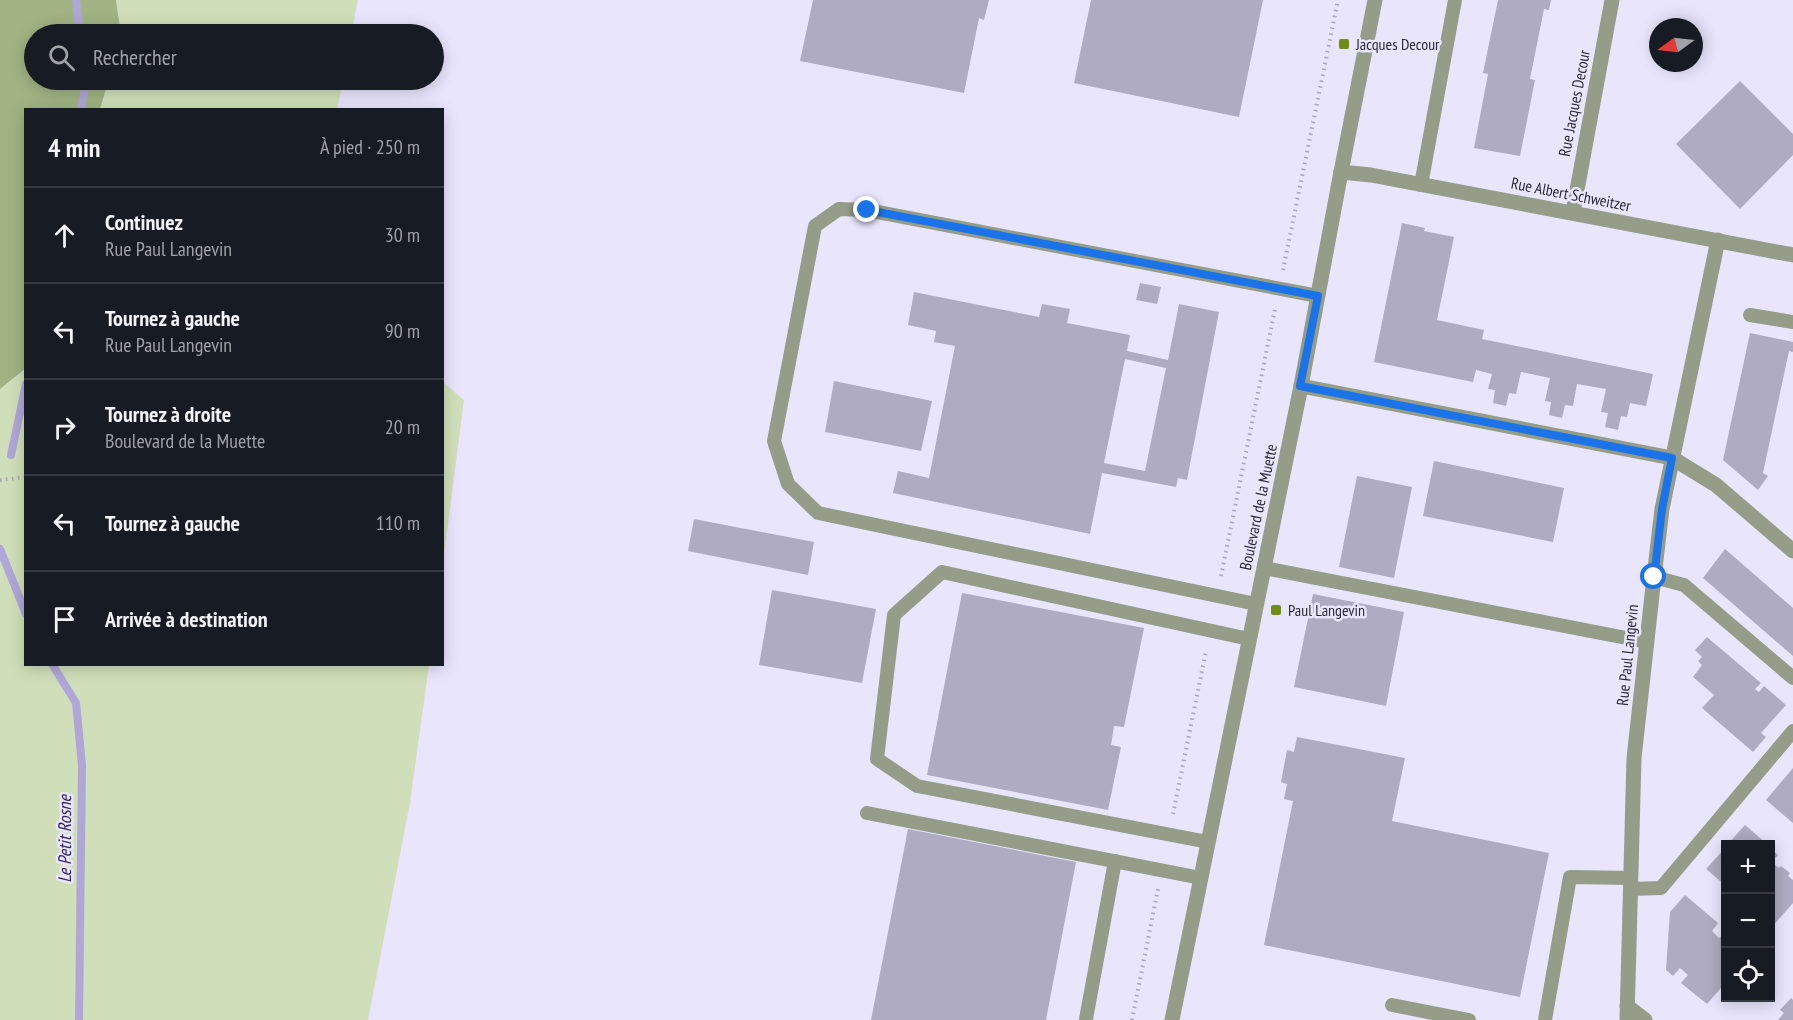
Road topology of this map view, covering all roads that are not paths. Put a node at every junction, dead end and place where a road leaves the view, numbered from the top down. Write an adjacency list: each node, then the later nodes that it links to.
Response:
1 (1375, 0): 4 (street, Boulevard de la Muette)
2 (1455, 0): 5 (lane)
3 (1612, 0): 6 (street, Rue Jacques Decour)
4 (1341, 172): 5 (street, Rue Albert Schweitzer); 9 (street, Boulevard de la Muette)
5 (1421, 184): 6 (street, Rue Albert Schweitzer)
6 (1573, 212): 7 (street, Rue Albert Schweitzer)
7 (1718, 240): 8 (street, Rue Albert Schweitzer); 13 (street, Rue Paul Langevin)
8 (1793, 255)
9 (1318, 296): 12 (street, Boulevard de la Muette); 17 (lane)
10 (1750, 315): 11 (lane)
11 (1793, 322)
12 (1300, 386): 13 (street); 15 (street, Boulevard de la Muette)
13 (1672, 458): 14 (street); 16 (street, Rue Paul Langevin)
14 (1793, 551)
15 (1264, 567): 17 (street, Boulevard de la Muette); 19 (lane)
16 (1654, 577): 19 (street, Rue Paul Langevin); 20 (lane)
17 (1256, 604): 18 (street, Boulevard de la Muette)
18 (1250, 639): 23 (street, Boulevard de la Muette); 23 (lane)
19 (1647, 642): 26 (street, Rue Paul Langevin)
20 (1793, 678)
21 (1793, 730): 26 (lane)
22 (867, 813): 24 (lane)
23 (1208, 842): 25 (street, Boulevard de la Muette)
24 (1115, 861): 25 (lane); 29 (lane)
25 (1201, 878): 30 (street, Boulevard de la Muette)
26 (1630, 884): 28 (street, Rue Paul Langevin); 32 (lane)
27 (1392, 1005): 31 (lane)
28 (1627, 1013): 33 (street)
29 (1086, 1019)
30 (1172, 1020)
31 (1469, 1020)
32 (1545, 1020)
33 (1645, 1020)

